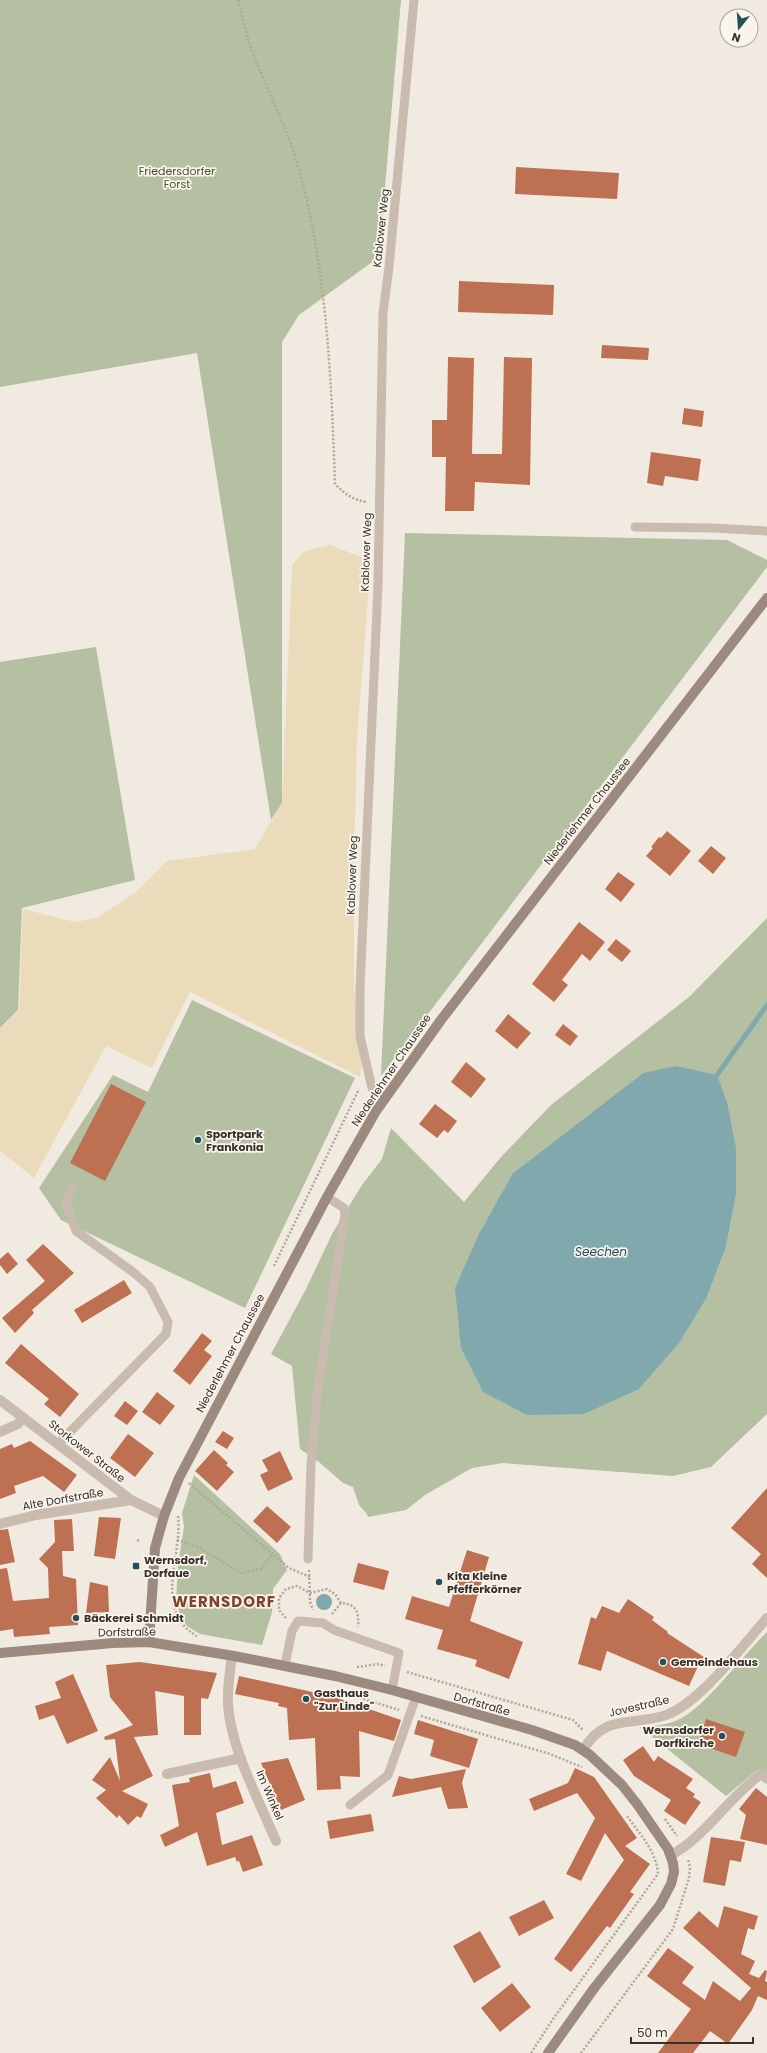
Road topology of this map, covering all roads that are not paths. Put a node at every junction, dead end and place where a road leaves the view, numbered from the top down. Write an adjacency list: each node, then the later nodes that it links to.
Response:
1 (414, 0): 5 (lane, Kablower Weg)
2 (635, 527): 3 (lane)
3 (767, 531)
4 (767, 598): 5 (main road, Niederlehmer Chaussee)
5 (384, 1098): 7 (main road, Niederlehmer Chaussee)
6 (72, 1187): 11 (lane)
7 (326, 1197): 13 (main road, Niederlehmer Chaussee); 15 (lane)
8 (0, 1400): 9 (street, Storkower Straße)
9 (24, 1418): 10 (street); 11 (street, Storkower Straße)
10 (0, 1432)
11 (58, 1444): 12 (street, Storkower Straße)
12 (131, 1500): 13 (street, Storkower Straße); 14 (street, Alte Dorfstraße)
13 (164, 1516): 17 (main road, Niederlehmer Chaussee)
14 (0, 1524)
15 (308, 1559)
16 (767, 1618): 23 (street, Jovestraße)
17 (149, 1642): 18 (main road, Dorfstraße); 19 (main road, Dorfstraße)
18 (0, 1653)
19 (232, 1656): 20 (main road, Dorfstraße); 24 (street, Im Winkel)
20 (285, 1665): 21 (main road, Dorfstraße); 21 (lane)
21 (392, 1690): 22 (main road, Dorfstraße)
22 (416, 1697): 23 (main road, Dorfstraße); 27 (lane)
23 (583, 1750): 29 (main road, Dorfstraße)
24 (241, 1758): 25 (street); 28 (street, Im Winkel)
25 (167, 1774)
26 (764, 1777): 29 (street)
27 (350, 1805)
28 (276, 1841)
29 (670, 1855): 30 (main road, Dorfstraße)
30 (548, 2053)

